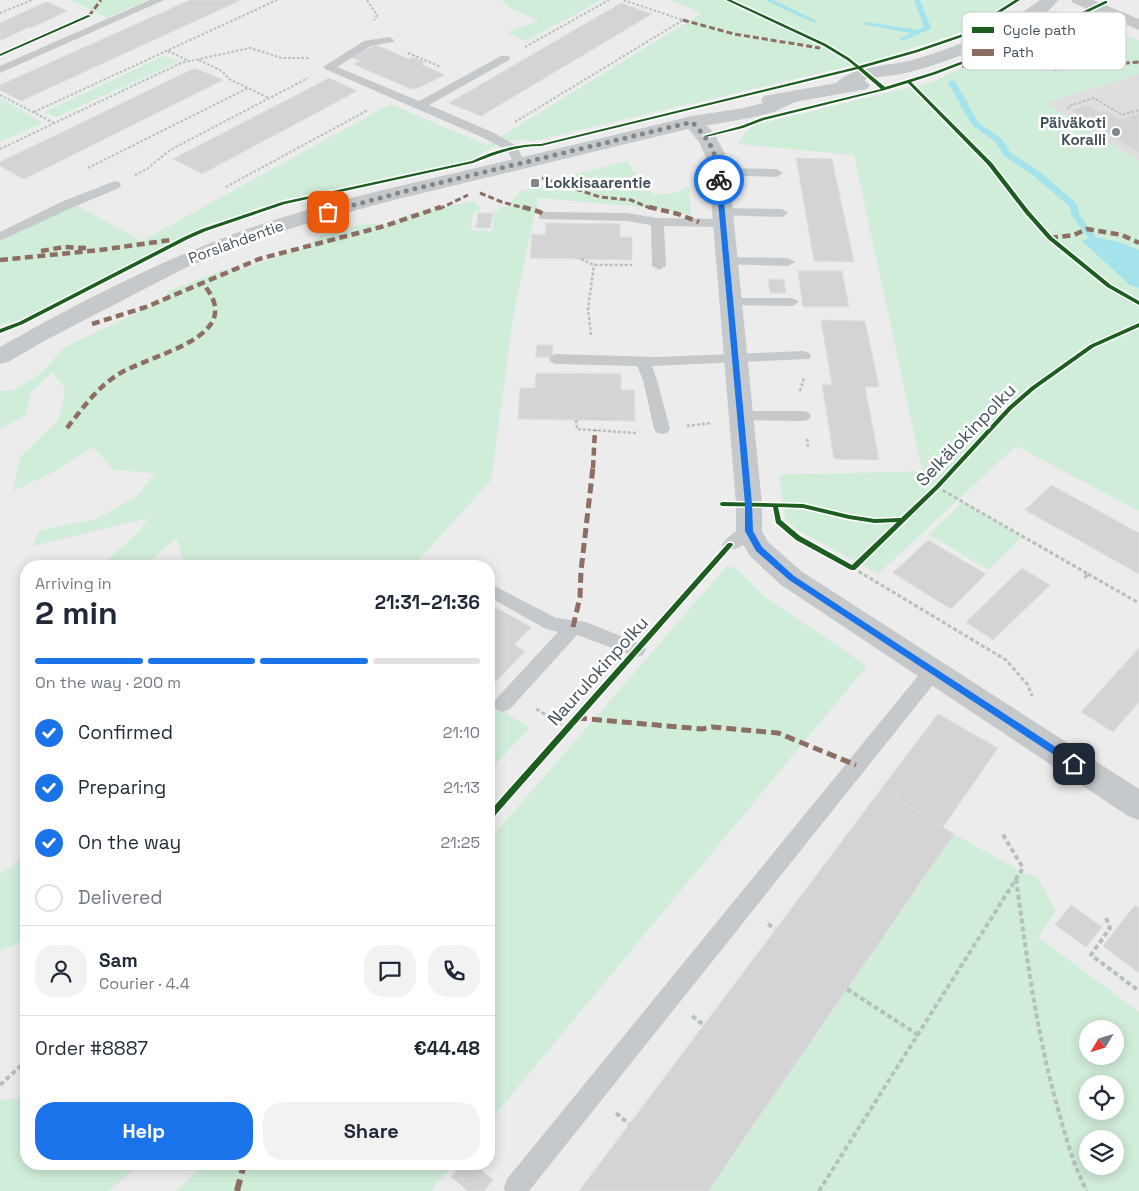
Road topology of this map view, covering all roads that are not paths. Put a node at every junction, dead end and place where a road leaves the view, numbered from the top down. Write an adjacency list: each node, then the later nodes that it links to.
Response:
1 (160, 0): 11 (lane)
2 (1050, 0): 4 (street, Porslahdentie)
3 (1079, 0): 5 (street)
4 (1031, 12)
5 (1108, 12)
6 (1126, 20): 7 (street)
7 (1139, 25)
8 (384, 41): 12 (lane)
9 (962, 48): 13 (street, Porslahdentie)
10 (505, 58): 12 (lane)
11 (0, 70)
12 (419, 106): 14 (lane)
13 (692, 122): 14 (street, Porslahdentie); 15 (street)
14 (519, 163): 29 (street, Porslahdentie)
15 (719, 172): 16 (lane); 20 (street)
16 (777, 173)
17 (115, 185): 22 (lane)
18 (782, 213): 20 (lane)
19 (545, 216): 21 (lane)
20 (723, 218): 21 (lane); 23 (street)
21 (657, 222): 25 (lane)
22 (0, 237)
23 (727, 261): 24 (lane); 26 (street)
24 (788, 262)
25 (659, 266)
26 (731, 302): 27 (lane); 31 (street)
27 (792, 302)
28 (804, 356): 31 (lane)
29 (0, 357)
30 (556, 358): 32 (lane)
31 (736, 358): 32 (lane); 33 (street)
32 (642, 361): 35 (lane)
33 (741, 416): 34 (lane); 39 (street)
34 (803, 416)
35 (662, 429)
36 (495, 592): 37 (lane)
37 (573, 627): 38 (lane); 40 (lane)
38 (637, 650)
39 (933, 672): 41 (street); 42 (lane)
40 (503, 704)
41 (1139, 806)
42 (516, 1188)

